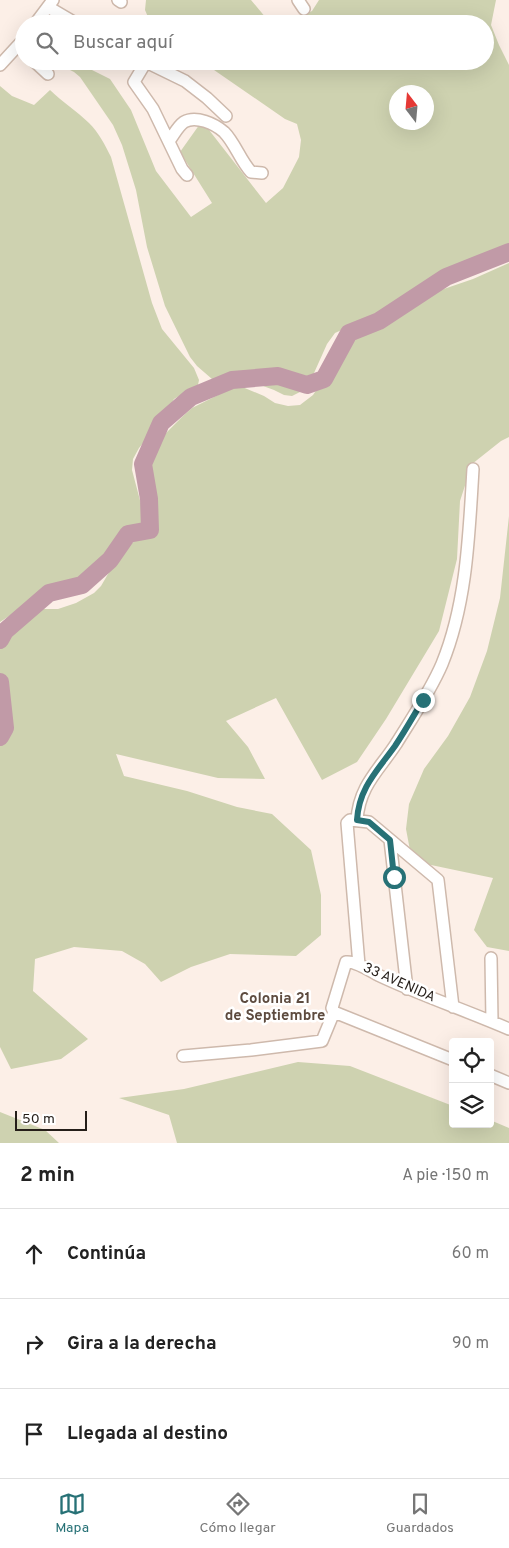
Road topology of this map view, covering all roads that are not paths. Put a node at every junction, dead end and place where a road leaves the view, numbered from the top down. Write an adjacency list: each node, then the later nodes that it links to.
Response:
1 (50, 3): 2 (street); 3 (street)
2 (41, 15)
3 (65, 15)
4 (15, 52): 5 (street)
5 (0, 65)
6 (44, 70): 9 (street)
7 (141, 70): 11 (street)
8 (162, 70): 10 (street)
9 (48, 74)
10 (226, 116)
11 (169, 141): 12 (street); 13 (street)
12 (262, 173)
13 (187, 175)
14 (473, 468): 15 (street)
15 (357, 820): 16 (street); 18 (street)
16 (390, 840): 19 (street); 20 (street)
17 (491, 958): 22 (street)
18 (358, 965): 19 (street, 33 AVENIDA); 21 (street, 33 AVENIDA)
19 (407, 989): 20 (street, 33 AVENIDA)
20 (453, 1007): 22 (street, 33 AVENIDA)
21 (334, 1012): 24 (street, 33 AVENIDA); 25 (street)
22 (492, 1021): 23 (street, 33 AVENIDA)
23 (509, 1029)
24 (183, 1056)
25 (449, 1058)
26 (494, 1077): 27 (street)
27 (509, 1083)

